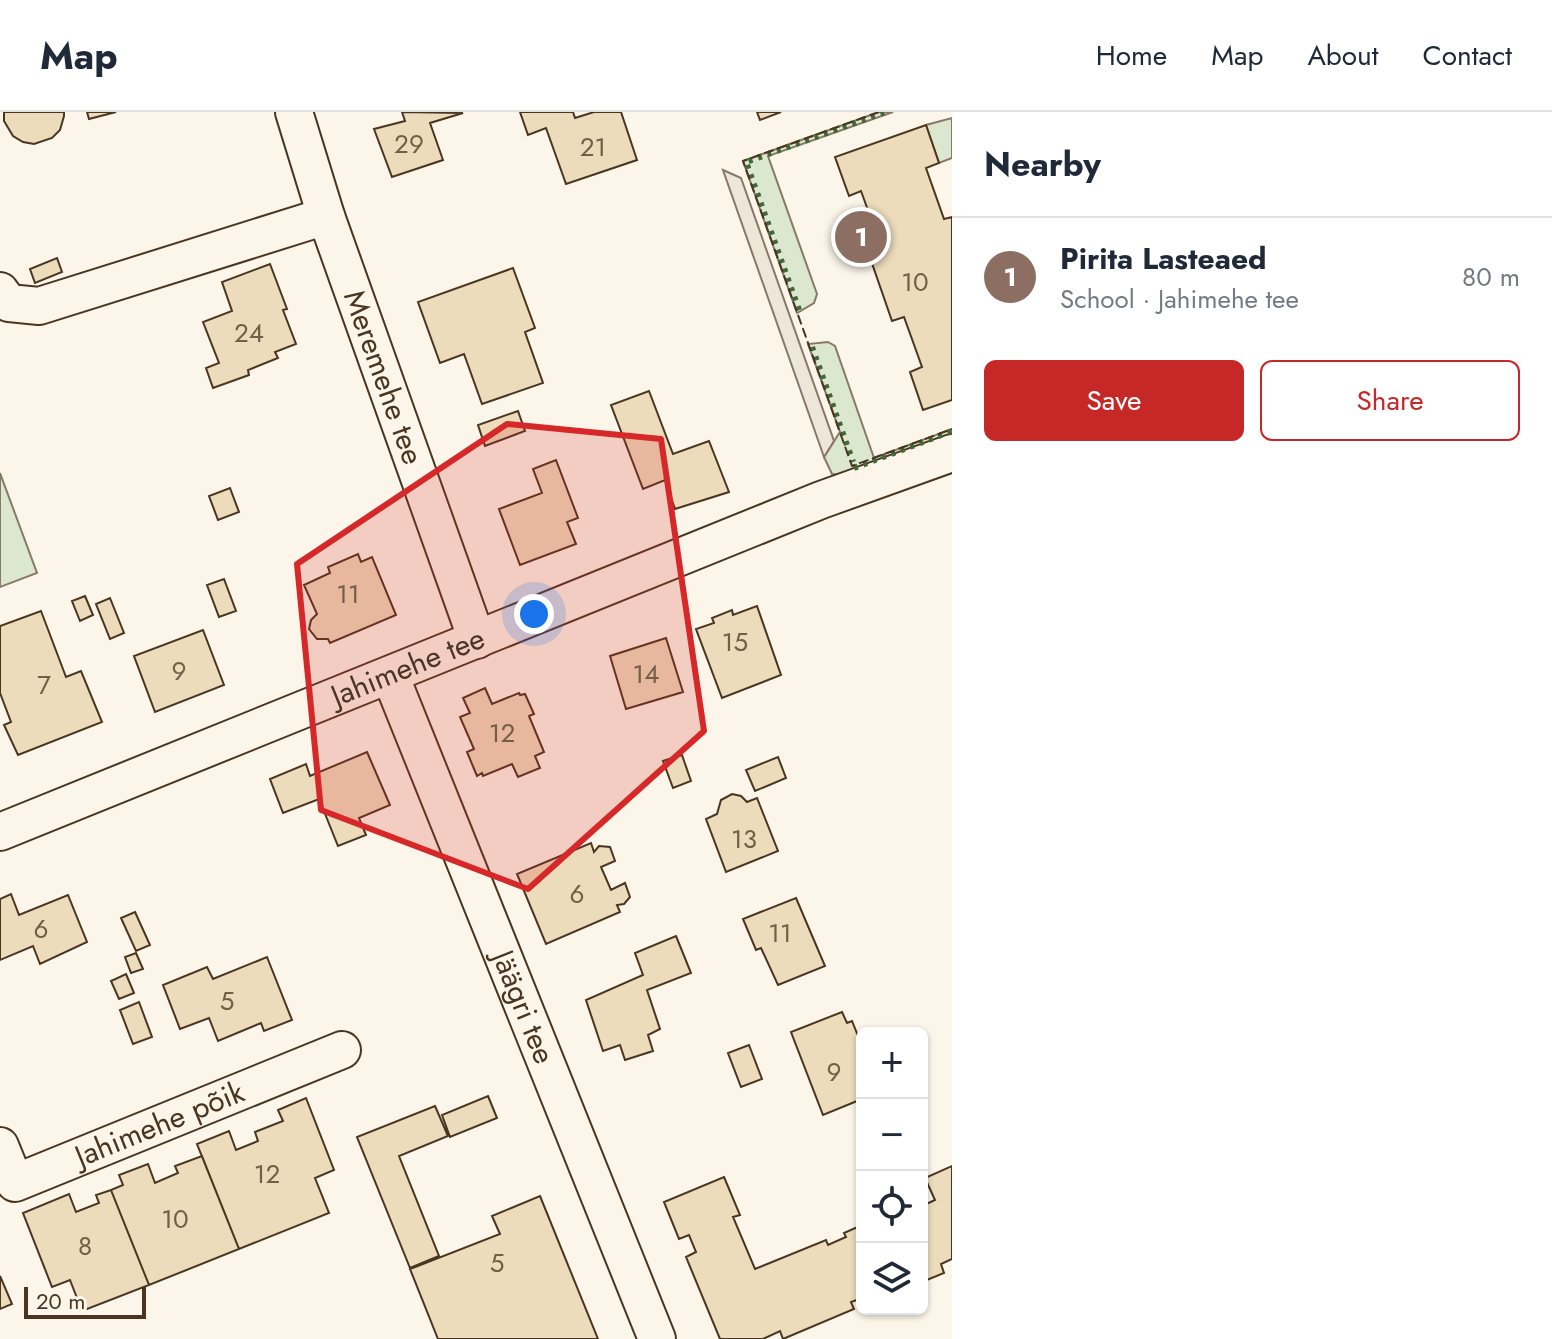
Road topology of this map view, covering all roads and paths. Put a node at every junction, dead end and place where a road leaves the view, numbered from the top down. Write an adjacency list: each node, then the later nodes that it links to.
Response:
1 (294, 112): 2 (street, Meremehe tee)
2 (326, 216): 3 (street); 5 (street, Meremehe tee)
3 (0, 291)
4 (952, 453): 5 (street, Jahimehe tee)
5 (477, 640): 6 (street, Jahimehe tee)
6 (390, 675): 7 (street, Jahimehe tee); 10 (street, Jäägri tee)
7 (0, 832)
8 (342, 1050): 9 (street, Jahimehe põik)
9 (0, 1146)
10 (657, 1339)

